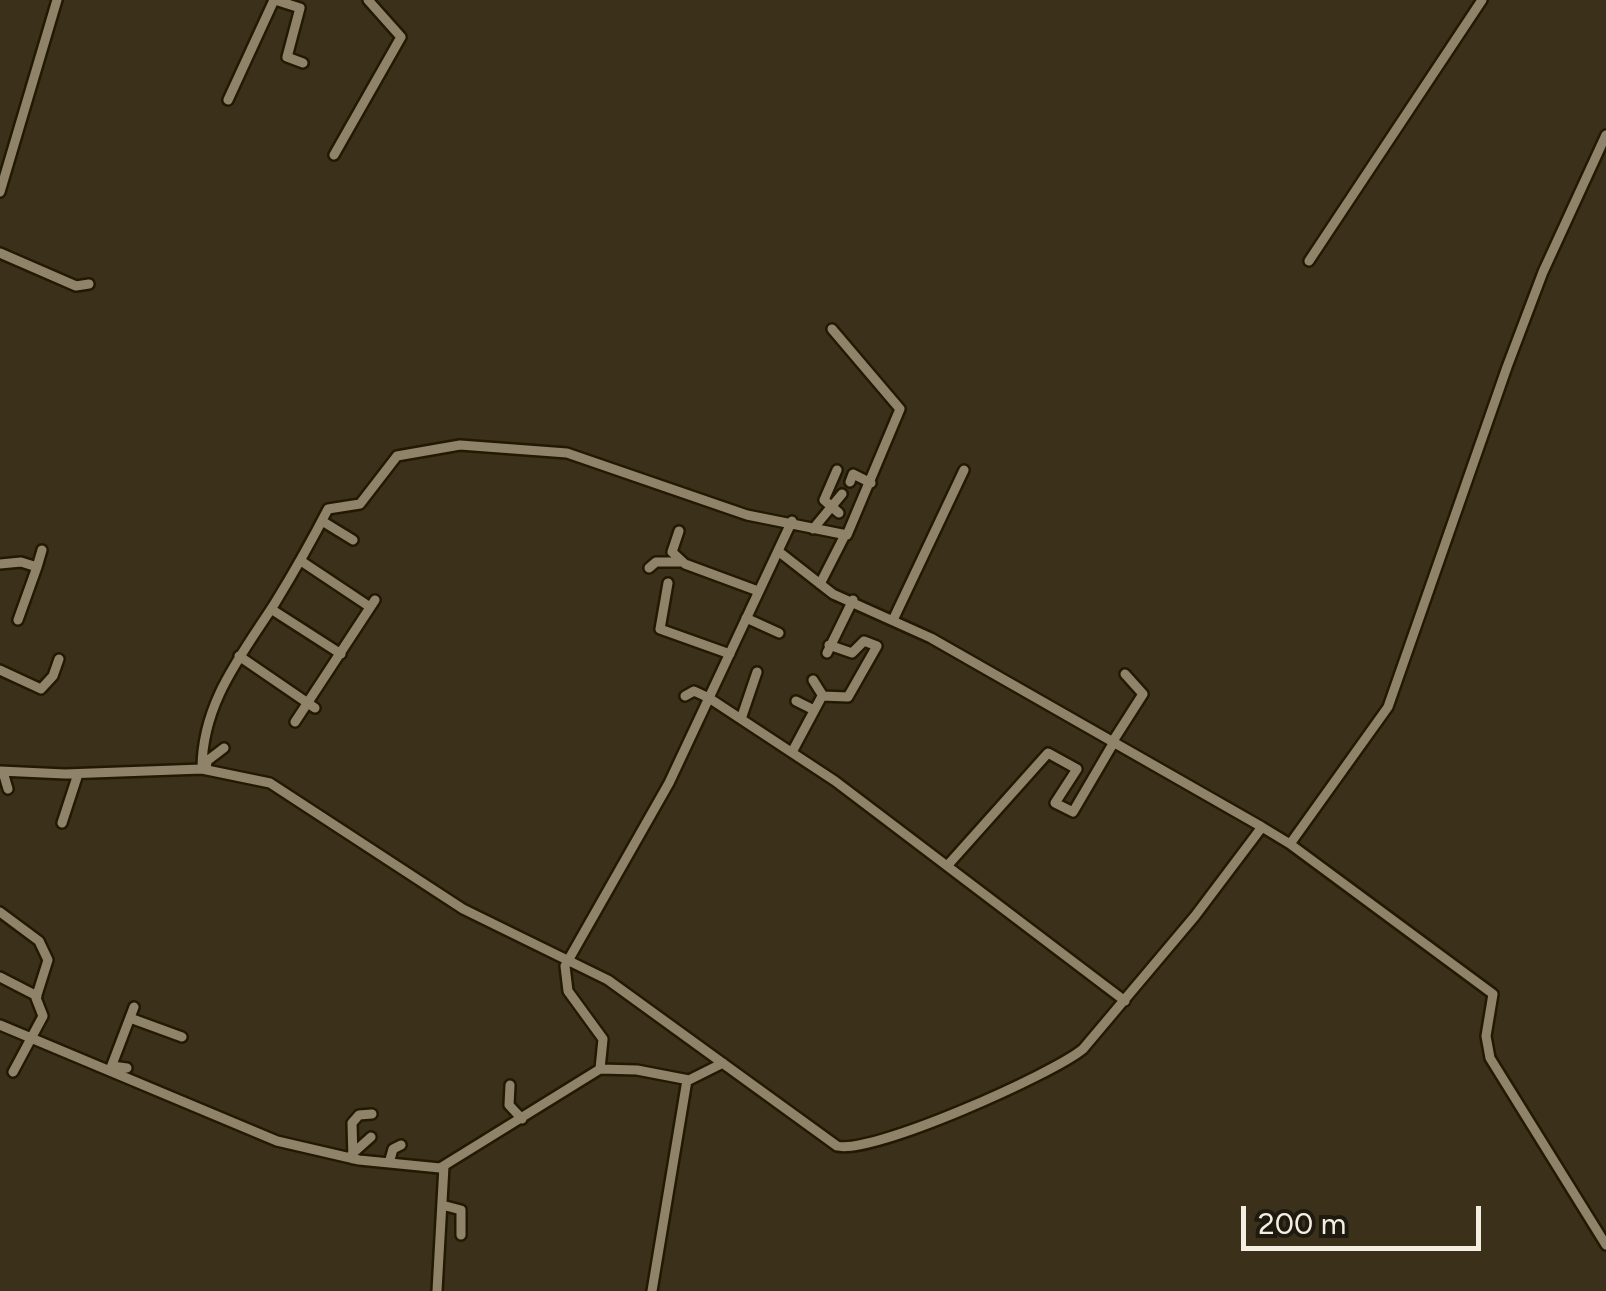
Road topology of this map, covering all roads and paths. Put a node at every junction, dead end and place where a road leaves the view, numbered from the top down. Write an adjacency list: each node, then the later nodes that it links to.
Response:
1 (57, 0): 9 (street)
2 (274, 0): 5 (street); 6 (street)
3 (368, 0): 8 (street)
4 (1482, 0): 11 (street)
5 (303, 63)
6 (228, 100)
7 (1606, 135): 69 (street)
8 (334, 155)
9 (0, 192)
10 (0, 253): 12 (street)
11 (1310, 261)
12 (89, 284)
13 (832, 329): 17 (street)
14 (837, 470): 19 (street)
15 (964, 470): 40 (street)
16 (850, 482): 17 (street)
17 (871, 483): 24 (street)
18 (842, 494): 19 (street)
19 (834, 510): 22 (street)
20 (322, 521): 21 (street); 25 (street); 28 (street)
21 (792, 522): 22 (street); 27 (street)
22 (813, 529): 24 (street)
23 (679, 531): 29 (street)
24 (845, 535): 34 (street)
25 (353, 540)
26 (42, 550): 31 (street)
27 (778, 551): 34 (street); 35 (street)
28 (301, 561): 37 (street); 42 (street)
29 (681, 562): 32 (street); 35 (street)
30 (0, 564): 31 (street)
31 (37, 567): 39 (street)
32 (649, 568)
33 (668, 583): 43 (street)
34 (820, 584): 36 (street)
35 (758, 591): 38 (street)
36 (853, 600): 40 (street); 51 (street)
37 (271, 609): 42 (street); 44 (street)
38 (746, 618): 41 (street); 43 (street)
39 (18, 620)
40 (893, 620): 58 (street)
41 (780, 634)
42 (341, 654): 54 (street)
43 (730, 654): 52 (street)
44 (240, 656): 54 (street); 61 (street)
45 (59, 659): 46 (street)
46 (0, 670)
47 (757, 672): 56 (street)
48 (1125, 674): 58 (street)
49 (814, 680): 51 (street)
50 (684, 696): 52 (street)
51 (824, 696): 55 (street)
52 (709, 698): 56 (street); 72 (street)
53 (796, 701): 55 (street)
54 (311, 705): 57 (street)
55 (814, 710): 60 (street)
56 (741, 719): 60 (street)
57 (295, 722)
58 (1114, 741): 65 (street); 68 (street)
59 (224, 748): 61 (street)
60 (792, 752): 70 (street)
61 (204, 769): 64 (street); 72 (street)
62 (1077, 769): 65 (street); 65 (street); 70 (street)
63 (1, 772): 64 (street); 66 (street)
64 (78, 774): 67 (street)
65 (1094, 778)
66 (8, 789)
67 (62, 823)
68 (1262, 827): 69 (street); 75 (street)
69 (1290, 844): 99 (street)
70 (947, 866): 75 (street)
71 (0, 912): 74 (street)
72 (570, 958): 83 (street); 86 (street)
73 (0, 977): 74 (street)
74 (37, 996): 80 (street)
75 (1124, 1000): 83 (street)
76 (134, 1007): 77 (street)
77 (130, 1018): 79 (street); 81 (street)
78 (0, 1025): 80 (street)
79 (182, 1037)
80 (34, 1039): 84 (street); 87 (street)
81 (122, 1039): 82 (street); 84 (street)
82 (136, 1040)
83 (723, 1063): 88 (street)
84 (111, 1068): 85 (street); 94 (street)
85 (128, 1068)
86 (600, 1068): 88 (street); 91 (street)
87 (13, 1072)
88 (687, 1080): 101 (street)
89 (510, 1086): 91 (street)
90 (372, 1114): 94 (street)
91 (522, 1119): 96 (street)
92 (371, 1137): 94 (street)
93 (401, 1145): 95 (street)
94 (353, 1156): 95 (street)
95 (390, 1162): 96 (street)
96 (444, 1166): 97 (street)
97 (442, 1205): 98 (street); 100 (street)
98 (462, 1235)
99 (1606, 1246)
100 (437, 1291)
101 (652, 1291)

